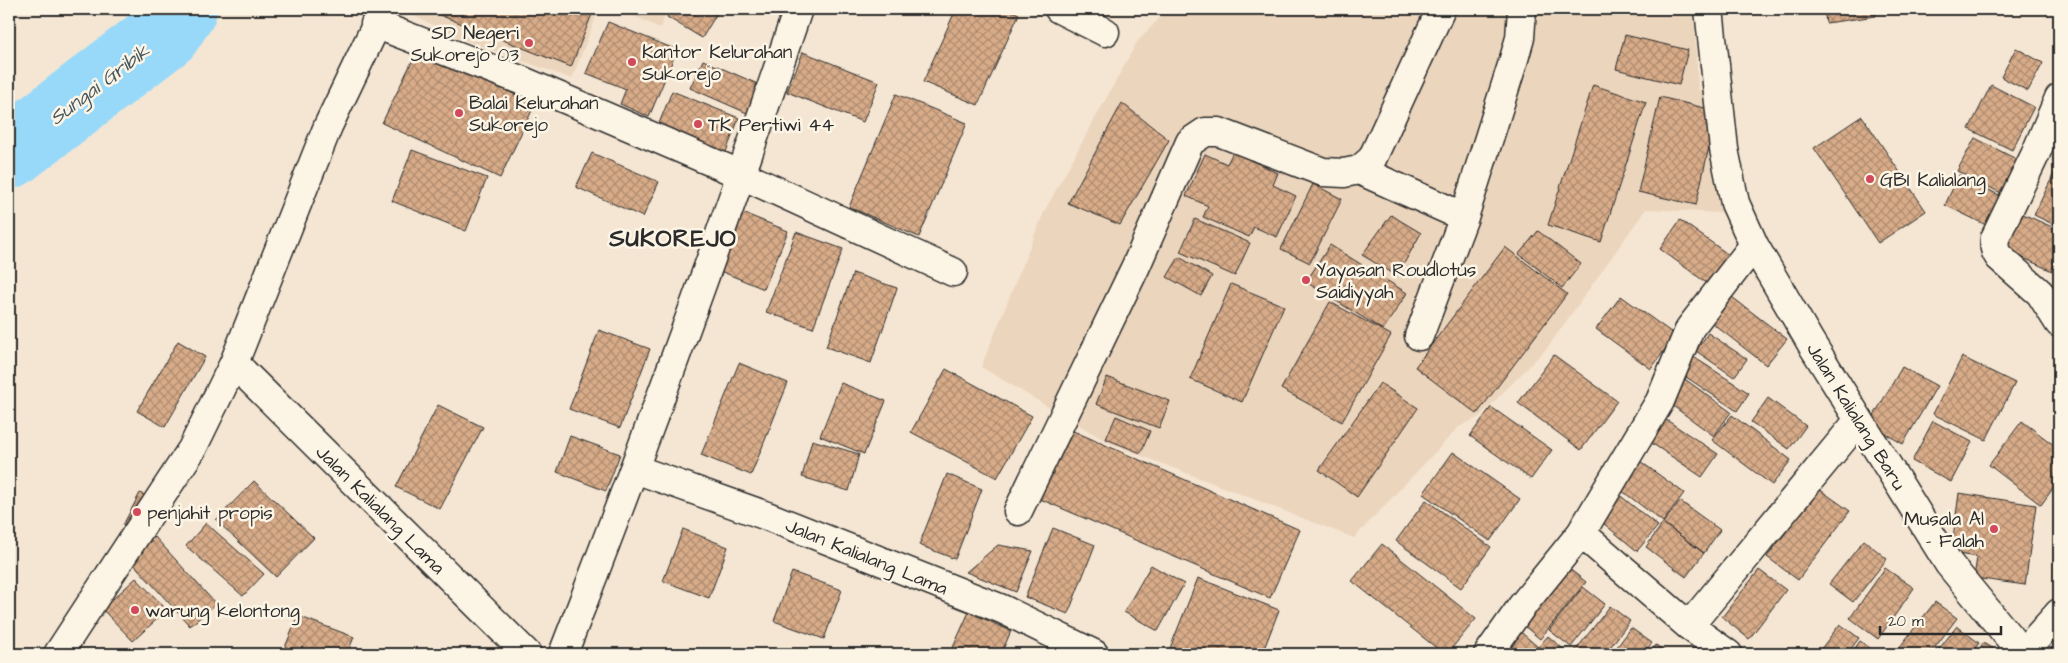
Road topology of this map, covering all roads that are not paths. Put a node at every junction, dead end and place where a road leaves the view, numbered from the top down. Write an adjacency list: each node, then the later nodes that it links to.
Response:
1 (798, 9): 10 (street)
2 (1059, 9): 7 (street)
3 (1441, 9): 9 (street)
4 (1522, 9): 11 (street)
5 (1709, 9): 12 (street, Jalan Kalialang Baru)
6 (380, 17): 10 (street); 16 (street)
7 (1105, 32)
8 (2059, 98): 14 (street)
9 (1359, 170): 11 (street); 19 (street)
10 (742, 175): 13 (street); 18 (street)
11 (1464, 217): 15 (street)
12 (1754, 245): 17 (street, Jalan Kalialang Baru); 20 (street)
13 (953, 272)
14 (2059, 323)
15 (1419, 336)
16 (234, 363): 23 (street); 24 (street, Jalan Kalialang Lama)
17 (1859, 420): 22 (street); 29 (street, Jalan Kalialang Baru)
18 (635, 469): 25 (street); 26 (street, Jalan Kalialang Lama)
19 (1018, 511)
20 (1581, 533): 22 (street); 27 (street)
21 (2059, 614): 29 (street, Jalan Kalialang Baru)
22 (1689, 626): 28 (street)
23 (58, 654)
24 (527, 654)
25 (563, 654)
26 (1094, 654)
27 (1488, 654)
28 (1728, 654)
29 (2022, 654)

